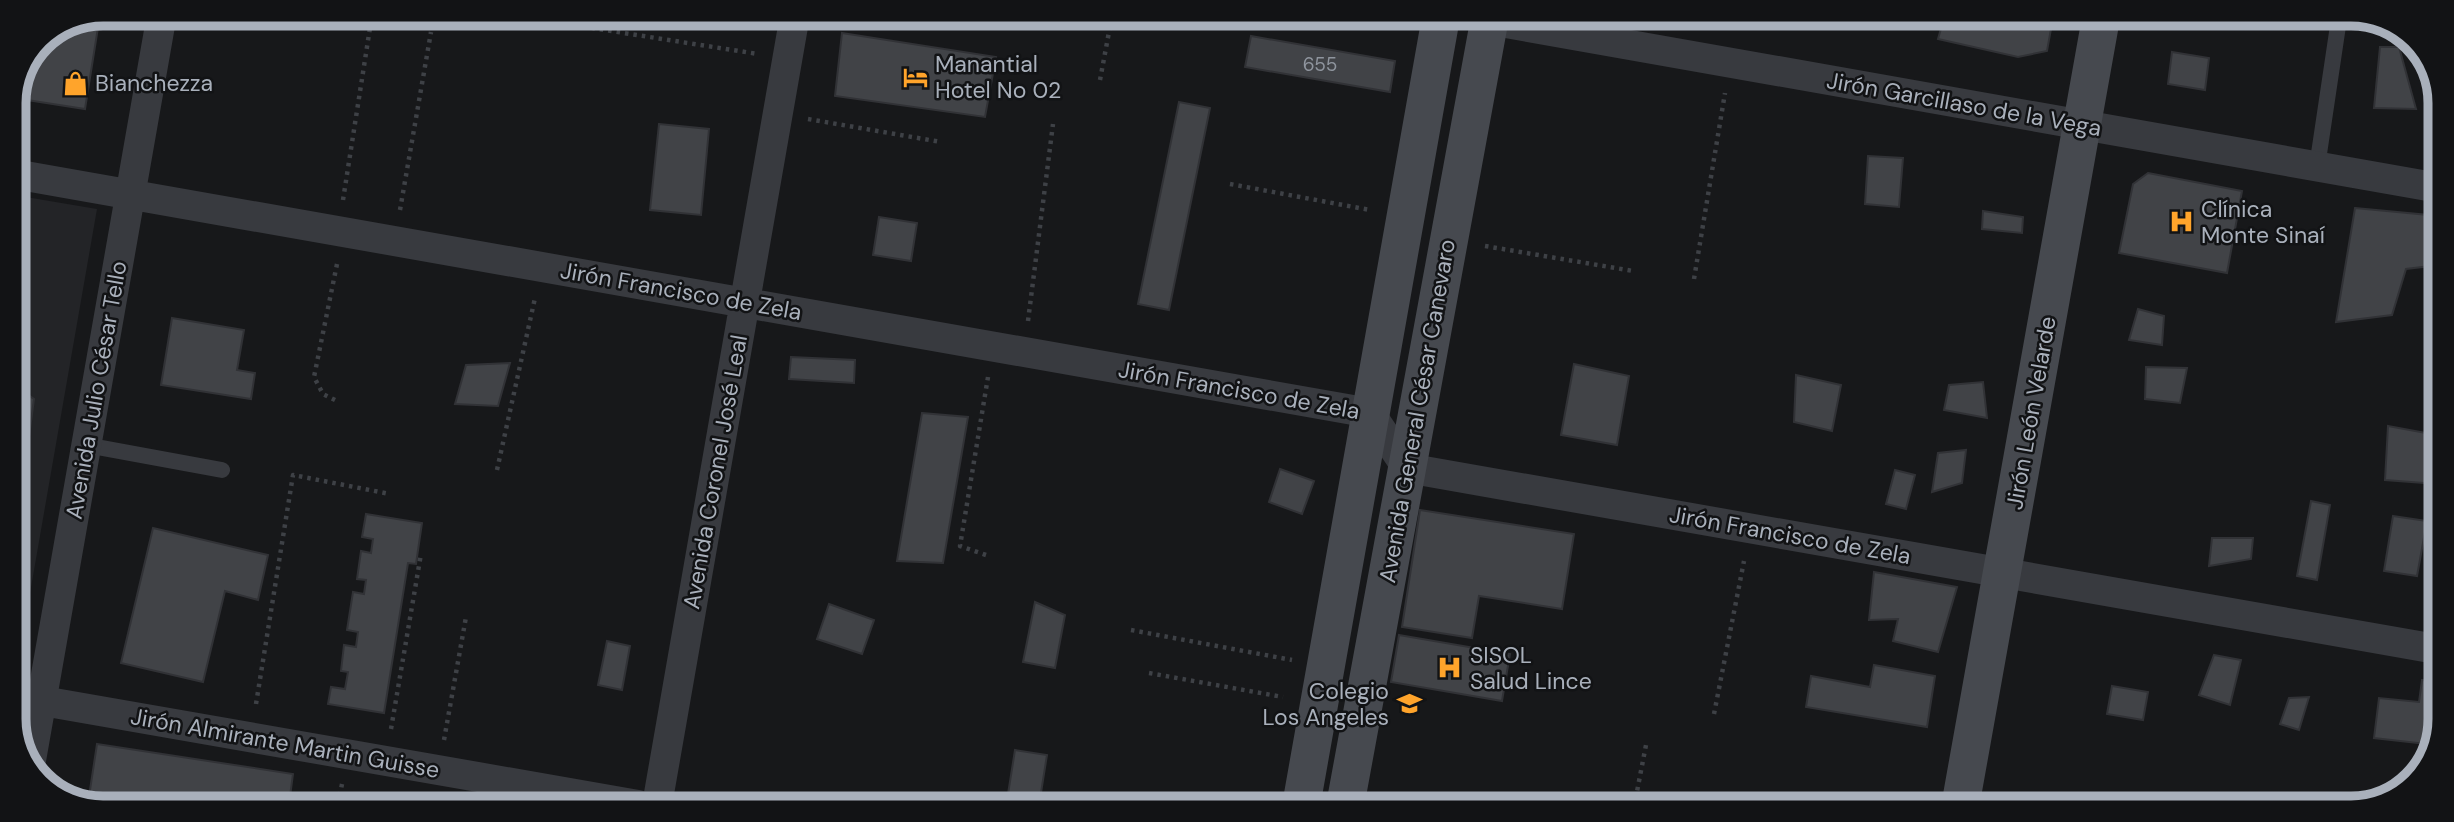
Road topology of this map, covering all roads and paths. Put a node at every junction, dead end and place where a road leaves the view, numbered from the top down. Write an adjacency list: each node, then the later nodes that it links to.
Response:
1 (160, 26): 23 (street, Avenida Julio César Tello)
2 (370, 26): 25 (path)
3 (579, 26): 12 (path)
4 (794, 26): 12 (street, Avenida Coronel José Leal)
5 (1110, 26): 14 (path)
6 (1439, 26): 24 (main road, Avenida General César Canevaro)
7 (1488, 26): 26 (main road, Avenida General César Canevaro)
8 (1534, 26): 13 (street, Jirón Garcillaso de la Vega)
9 (2100, 26): 17 (main road, Jirón León Velarde)
10 (2338, 26): 19 (lane)
11 (431, 32): 27 (path)
12 (788, 59): 15 (street, Avenida Coronel José Leal)
13 (1730, 62): 17 (street, Jirón Garcillaso de la Vega); 30 (path)
14 (1100, 80)
15 (778, 113): 18 (path); 31 (street, Avenida Coronel José Leal)
16 (1053, 124): 33 (path)
17 (2082, 125): 19 (street, Jirón Garcillaso de la Vega); 44 (main road, Jirón León Velarde)
18 (942, 142)
19 (2317, 167): 22 (street, Jirón Garcillaso de la Vega)
20 (26, 176): 23 (street, Jirón Francisco de Zela)
21 (1230, 184): 24 (path)
22 (2428, 186)
23 (130, 194): 25 (street, Jirón Francisco de Zela); 36 (street, Avenida Julio César Tello)
24 (1405, 217): 35 (main road, Avenida General César Canevaro)
25 (341, 231): 27 (street, Jirón Francisco de Zela); 34 (path)
26 (1448, 240): 29 (path); 37 (main road, Avenida General César Canevaro)
27 (395, 241): 28 (street, Jirón Francisco de Zela)
28 (542, 267): 31 (street, Jirón Francisco de Zela); 39 (path)
29 (1633, 271)
30 (1694, 279)
31 (745, 303): 32 (street, Jirón Francisco de Zela); 59 (street, Avenida Coronel José Leal)
32 (993, 346): 33 (street, Jirón Francisco de Zela); 43 (path)
33 (1024, 352): 35 (street, Jirón Francisco de Zela)
34 (337, 401)
35 (1370, 413): 37 (street, Jirón Francisco de Zela); 48 (main road, Avenida General César Canevaro)
36 (86, 445): 38 (lane); 50 (street, Avenida Julio César Tello)
37 (1407, 468): 41 (street, Jirón Francisco de Zela); 61 (main road, Avenida General César Canevaro)
38 (222, 470)
39 (497, 470)
40 (390, 494): 53 (path)
41 (1750, 528): 44 (street, Jirón Francisco de Zela); 52 (path)
42 (421, 554): 56 (path)
43 (986, 555)
44 (2002, 573): 47 (street, Jirón Francisco de Zela); 63 (main road, Jirón León Velarde)
45 (466, 617): 57 (path)
46 (1131, 630): 48 (path)
47 (2428, 648)
48 (1325, 666): 51 (main road, Avenida General César Canevaro)
49 (1149, 673): 51 (path)
50 (28, 698): 53 (street, Jirón Almirante Martin Guisse); 54 (street, Avenida Julio César Tello)
51 (1319, 704): 60 (main road, Avenida General César Canevaro)
52 (1714, 714)
53 (251, 737): 56 (street, Jirón Almirante Martin Guisse)
54 (29, 738)
55 (1646, 745): 62 (path)
56 (386, 761): 57 (street, Jirón Almirante Martin Guisse)
57 (439, 770): 58 (street, Jirón Almirante Martin Guisse)
58 (591, 796)
59 (659, 796)
60 (1303, 796)
61 (1347, 796)
62 (1636, 796)
63 (1962, 796)

